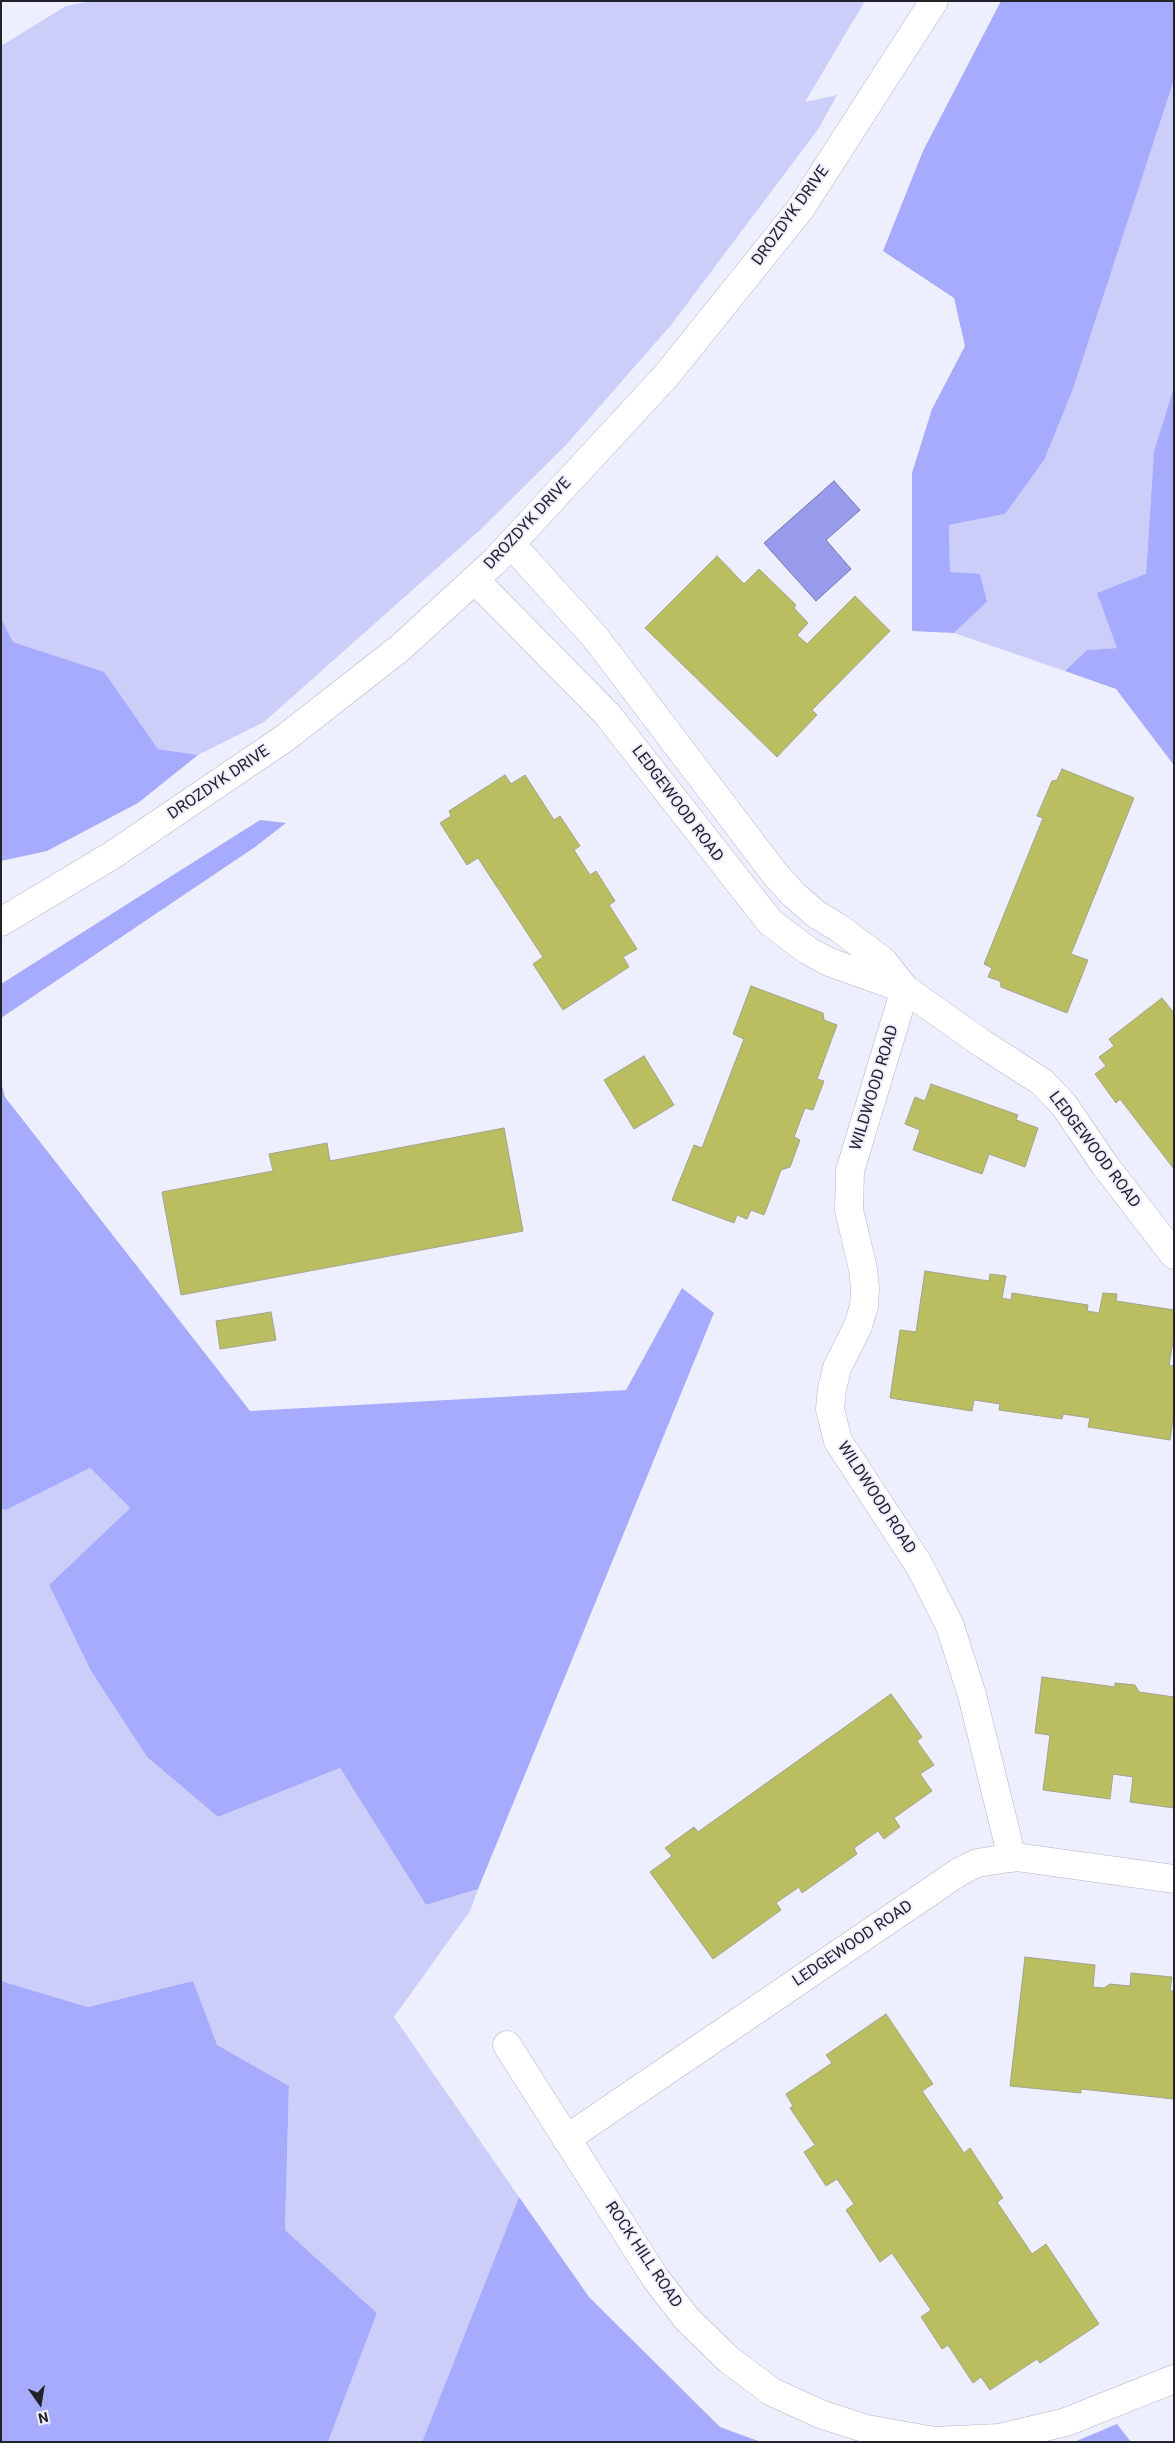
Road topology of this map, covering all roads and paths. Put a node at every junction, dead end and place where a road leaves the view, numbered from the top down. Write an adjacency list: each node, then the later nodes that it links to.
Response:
1 (934, 1): 2 (street, DROZDYK DRIVE)
2 (511, 544): 3 (street, DROZDYK DRIVE); 5 (street, LEDGEWOOD ROAD)
3 (474, 580): 4 (street, DROZDYK DRIVE); 5 (street, LEDGEWOOD ROAD)
4 (1, 922)
5 (905, 989): 6 (street, LEDGEWOOD ROAD); 7 (street, WILDWOOD ROAD)
6 (1174, 1255)
7 (1012, 1858): 8 (street, LEDGEWOOD ROAD); 10 (street, LEDGEWOOD ROAD)
8 (1174, 1879)
9 (507, 2045): 10 (street, ROCK HILL ROAD)
10 (566, 2138): 11 (street, ROCK HILL ROAD)
11 (1171, 2380)

